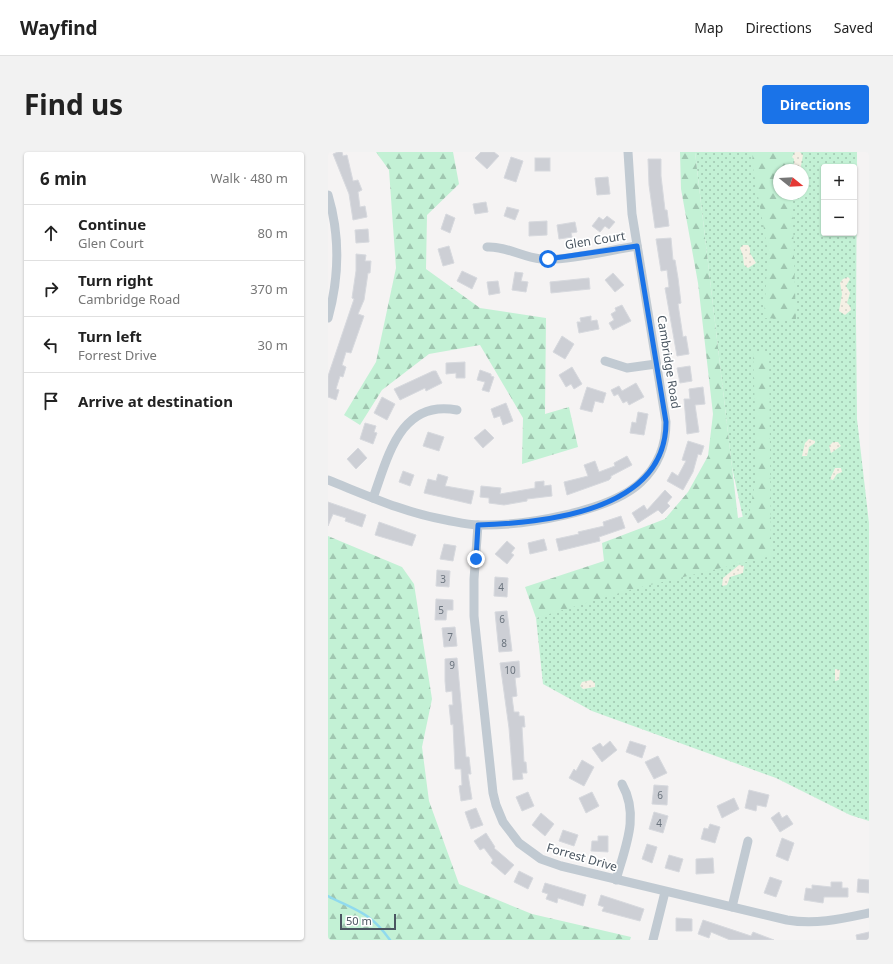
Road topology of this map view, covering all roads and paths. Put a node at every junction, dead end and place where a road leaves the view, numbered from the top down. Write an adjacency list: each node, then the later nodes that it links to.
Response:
1 (628, 152): 4 (street, Cambridge Road)
2 (328, 195): 5 (street)
3 (487, 246): 4 (street, Glen Court)
4 (637, 246): 7 (street, Cambridge Road)
5 (328, 318)
6 (605, 361): 7 (street)
7 (656, 364): 11 (street, Cambridge Road)
8 (457, 410): 10 (street)
9 (328, 480): 10 (street, Cambridge Road)
10 (373, 498): 11 (street, Cambridge Road)
11 (478, 525): 14 (street, Forrest Drive)
12 (622, 784): 14 (street)
13 (748, 841): 16 (street)
14 (616, 880): 15 (street, Forrest Drive)
15 (665, 892): 16 (street, Forrest Drive); 18 (street)
16 (732, 907): 17 (street, Forrest Drive)
17 (869, 913)
18 (653, 940)

